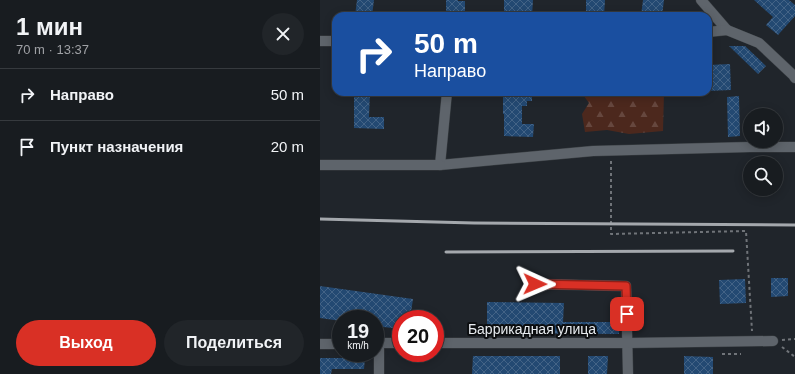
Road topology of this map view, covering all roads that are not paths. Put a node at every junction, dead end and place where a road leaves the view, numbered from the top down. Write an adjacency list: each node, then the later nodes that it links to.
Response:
1 (701, 0): 2 (street)
2 (711, 12)
3 (712, 13): 4 (street)
4 (727, 30): 5 (street); 8 (street)
5 (712, 32)
6 (320, 41): 7 (street)
7 (332, 41)
8 (795, 78)
9 (447, 96): 12 (street)
10 (795, 147): 12 (street)
11 (320, 165): 12 (street)
12 (440, 165)
13 (535, 284): 16 (street)
14 (773, 341): 16 (street, Баррикадная улица)
15 (444, 343): 16 (street, Баррикадная улица)
16 (628, 343): 21 (street)
17 (320, 344): 18 (street)
18 (332, 344)
19 (379, 362): 20 (street)
20 (380, 374)
21 (628, 374)

